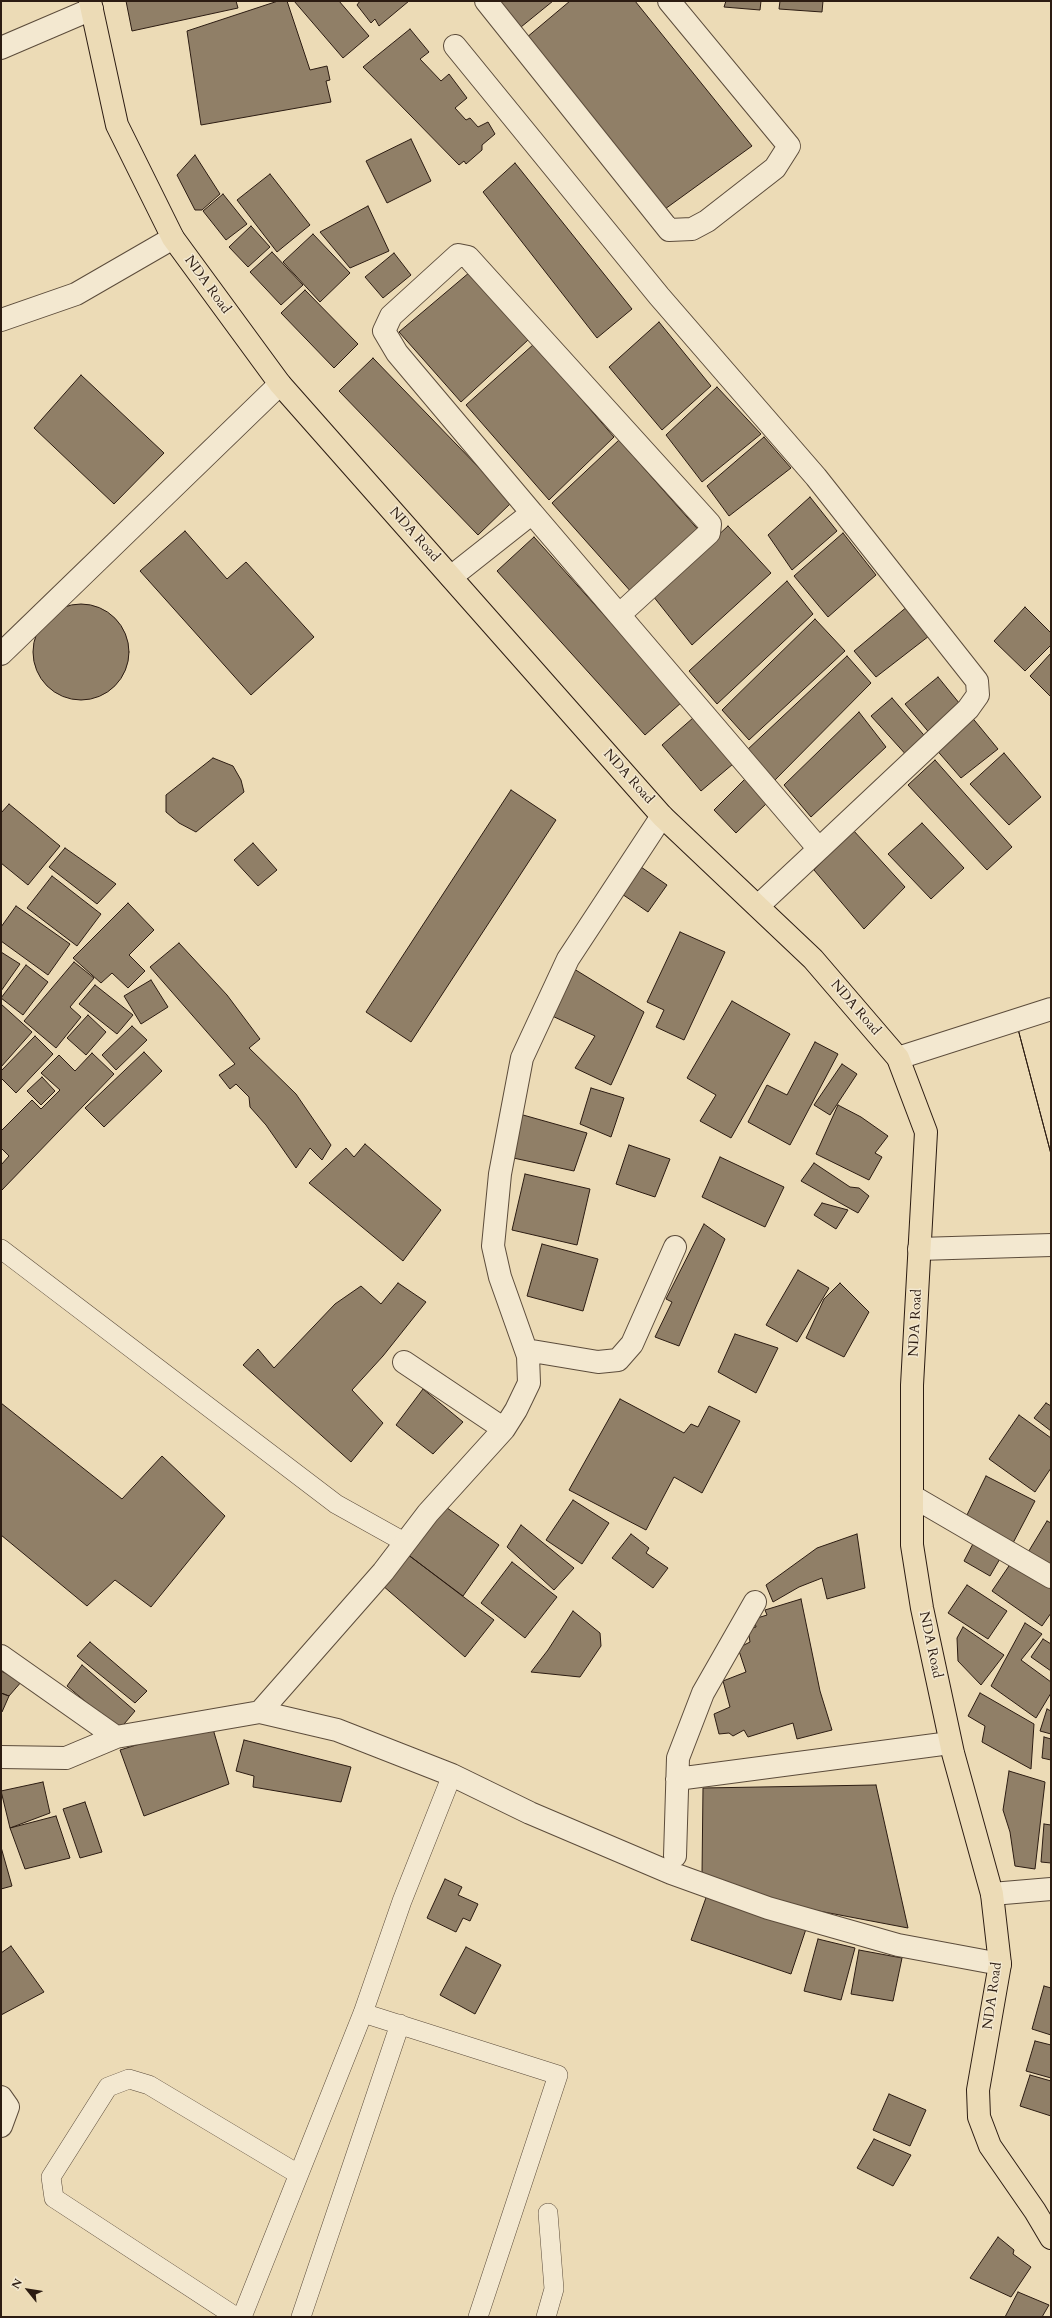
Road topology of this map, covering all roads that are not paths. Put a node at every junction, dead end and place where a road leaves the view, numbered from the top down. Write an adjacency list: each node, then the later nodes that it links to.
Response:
1 (486, 1): 2 (street)
2 (669, 1)
3 (91, 5): 5 (street); 6 (main road, NDA Road)
4 (455, 46): 14 (street)
5 (1, 48)
6 (172, 238): 7 (street); 8 (main road, NDA Road)
7 (1, 320)
8 (280, 384): 10 (main road, NDA Road); 12 (street)
9 (532, 514): 10 (street); 11 (street); 11 (street)
10 (451, 577): 13 (main road, NDA Road)
11 (619, 615): 14 (street)
12 (1, 654)
13 (662, 816): 15 (main road, NDA Road); 22 (street)
14 (819, 850): 15 (street)
15 (758, 906): 17 (main road, NDA Road)
16 (1051, 1009): 17 (street)
17 (898, 1058): 21 (main road, NDA Road)
18 (1051, 1245): 21 (street)
19 (675, 1247): 22 (street)
20 (1, 1249): 26 (lane)
21 (919, 1249): 25 (main road, NDA Road)
22 (526, 1350): 24 (street)
23 (404, 1362): 24 (street)
24 (504, 1428): 26 (street)
25 (912, 1496): 27 (street); 32 (main road, NDA Road)
26 (406, 1543): 30 (street)
27 (1051, 1577)
28 (755, 1602): 35 (street)
29 (1, 1656): 31 (street)
30 (260, 1712): 31 (street); 34 (street)
31 (116, 1737): 33 (street)
32 (950, 1743): 35 (street); 38 (main road, NDA Road)
33 (1, 1757)
34 (452, 1775): 39 (street); 40 (lane)
35 (677, 1779): 36 (street)
36 (675, 1856)
37 (1051, 1889): 38 (street)
38 (992, 1894): 39 (main road, NDA Road)
39 (1000, 1964): 46 (main road, NDA Road)
40 (363, 2013): 41 (lane); 44 (lane)
41 (400, 2024): 50 (lane); 51 (lane)
42 (1, 2097): 43 (street)
43 (1, 2126)
44 (298, 2174): 48 (lane); 49 (lane)
45 (548, 2213): 52 (lane)
46 (1043, 2218): 47 (main road, NDA Road)
47 (1051, 2238)
48 (236, 2317)
49 (242, 2317)
50 (301, 2317)
51 (478, 2317)
52 (546, 2317)

